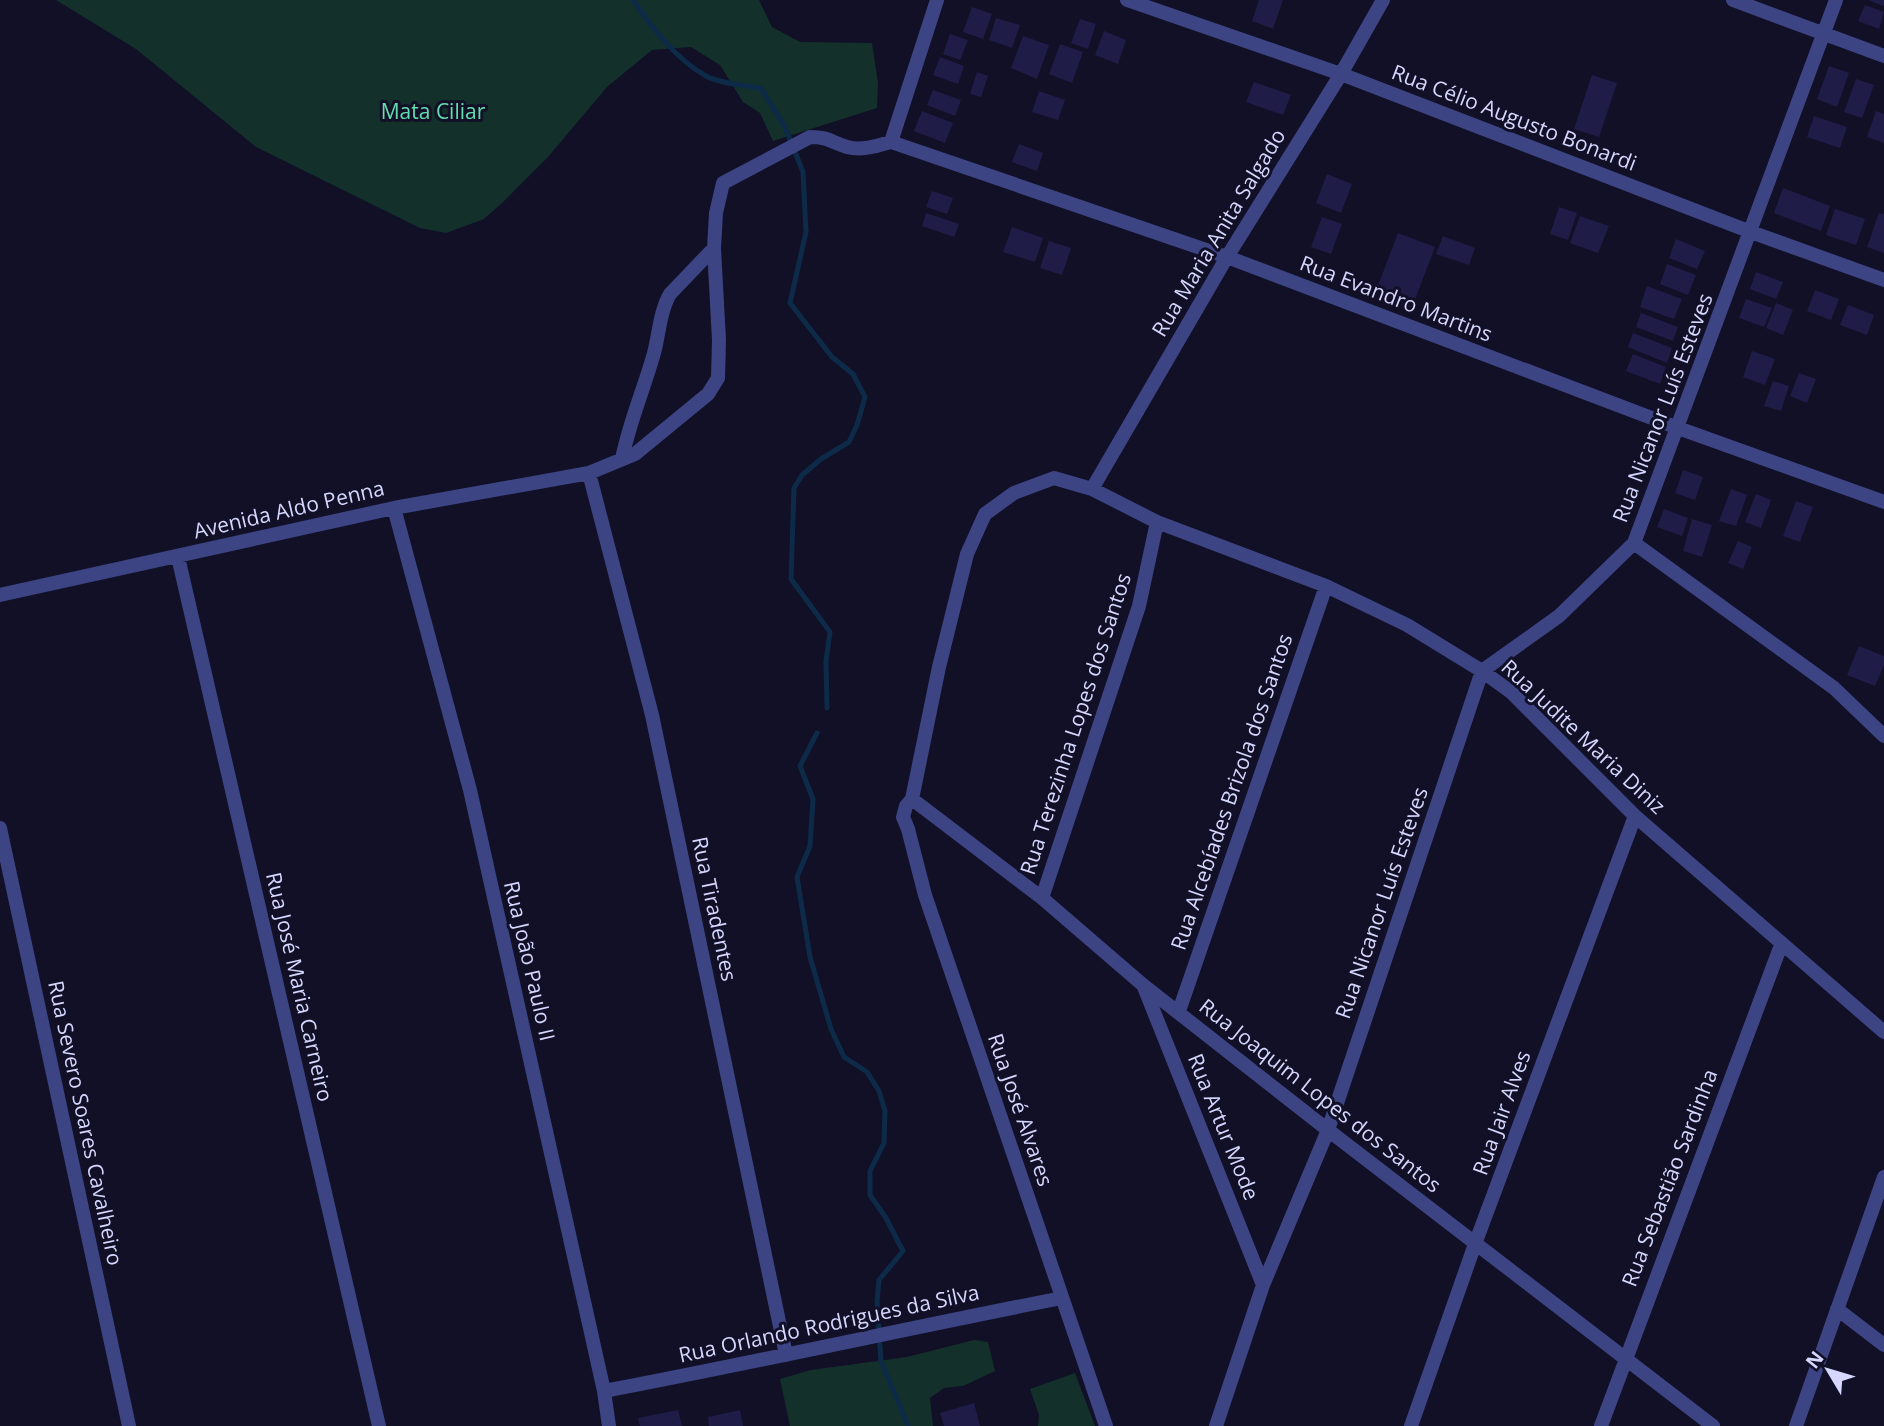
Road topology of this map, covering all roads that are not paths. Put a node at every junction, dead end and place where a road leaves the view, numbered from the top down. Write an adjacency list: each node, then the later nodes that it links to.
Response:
1 (937, 0): 9 (street)
2 (1127, 0): 8 (street, Rua Célio Augusto Bonardi)
3 (1383, 0): 8 (street, Rua Maria Anita Salgado)
4 (1733, 0): 6 (street)
5 (1836, 0): 6 (street, Rua Nicanor Luís Esteves)
6 (1825, 33): 7 (street); 10 (street, Rua Nicanor Luís Esteves)
7 (1884, 56)
8 (1341, 74): 10 (street, Rua Célio Augusto Bonardi); 12 (street, Rua Maria Anita Salgado)
9 (891, 142): 11 (street, Avenida Aldo Penna); 12 (street, Rua Evandro Martins)
10 (1751, 232): 13 (street, Rua Célio Augusto Bonardi); 14 (street, Rua Nicanor Luís Esteves)
11 (714, 248): 15 (street); 15 (street, Avenida Aldo Penna)
12 (1227, 257): 14 (street, Rua Evandro Martins); 17 (street, Rua Maria Anita Salgado)
13 (1884, 280)
14 (1678, 428): 19 (street, Rua Evandro Martins); 22 (street, Rua Nicanor Luís Esteves)
15 (622, 459): 16 (street, Avenida Aldo Penna)
16 (589, 473): 20 (street, Avenida Aldo Penna); 43 (street, Rua Tiradentes)
17 (1092, 489): 18 (street, Rua Judite Maria Diniz); 21 (street, Rua Judite Maria Diniz)
18 (1014, 493): 28 (street, Rua José Alvares)
19 (1884, 502)
20 (394, 508): 23 (street, Avenida Aldo Penna); 45 (street, Rua João Paulo II)
21 (1157, 522): 24 (street, Rua Judite Maria Diniz); 31 (street, Rua Terezinha Lopes dos Santos)
22 (1634, 543): 26 (street, Rua Nicanor Luís Esteves); 27 (street)
23 (178, 557): 25 (street, Avenida Aldo Penna); 47 (street, Rua José Maria Carneiro)
24 (1326, 586): 26 (street, Rua Judite Maria Diniz); 34 (street, Rua Alcebíades Brizola dos Santos)
25 (0, 595)
26 (1482, 671): 29 (street, Rua Judite Maria Diniz); 36 (street, Rua Nicanor Luís Esteves)
27 (1884, 736)
28 (909, 803): 31 (street, Rua Joaquim Lopes dos Santos); 40 (street, Rua José Alvares)
29 (1635, 817): 32 (street, Rua Judite Maria Diniz); 38 (street, Rua Jair Alves)
30 (0, 828): 46 (street, Rua Severo Soares Cavalheiro)
31 (1042, 898): 33 (street, Rua Joaquim Lopes dos Santos)
32 (1781, 945): 35 (street, Rua Judite Maria Diniz); 44 (street, Rua Sebastião Sardinha)
33 (1143, 985): 34 (street, Rua Joaquim Lopes dos Santos); 39 (street, Rua Artur Mode)
34 (1179, 1011): 36 (street, Rua Joaquim Lopes dos Santos)
35 (1884, 1032)
36 (1328, 1130): 38 (street, Rua Joaquim Lopes dos Santos); 39 (street, Rua Nicanor Luís Esteves)
37 (1884, 1177): 41 (street)
38 (1475, 1244): 44 (street, Rua Joaquim Lopes dos Santos); 51 (street, Rua Jair Alves)
39 (1263, 1285): 50 (street, Rua Nicanor Luís Esteves)
40 (1062, 1298): 43 (street, Rua Orlando Rodrigues da Silva); 49 (street, Rua José Alvares)
41 (1837, 1309): 42 (street); 54 (street)
42 (1884, 1345)
43 (786, 1355): 45 (street, Rua Orlando Rodrigues da Silva)
44 (1625, 1356): 52 (street, Rua Sebastião Sardinha); 53 (street, Rua Joaquim Lopes dos Santos)
45 (604, 1391): 48 (street, Rua João Paulo II)
46 (129, 1426)
47 (379, 1426)
48 (609, 1426)
49 (1106, 1426)
50 (1216, 1426)
51 (1411, 1426)
52 (1601, 1426)
53 (1713, 1426)
54 (1796, 1426)

